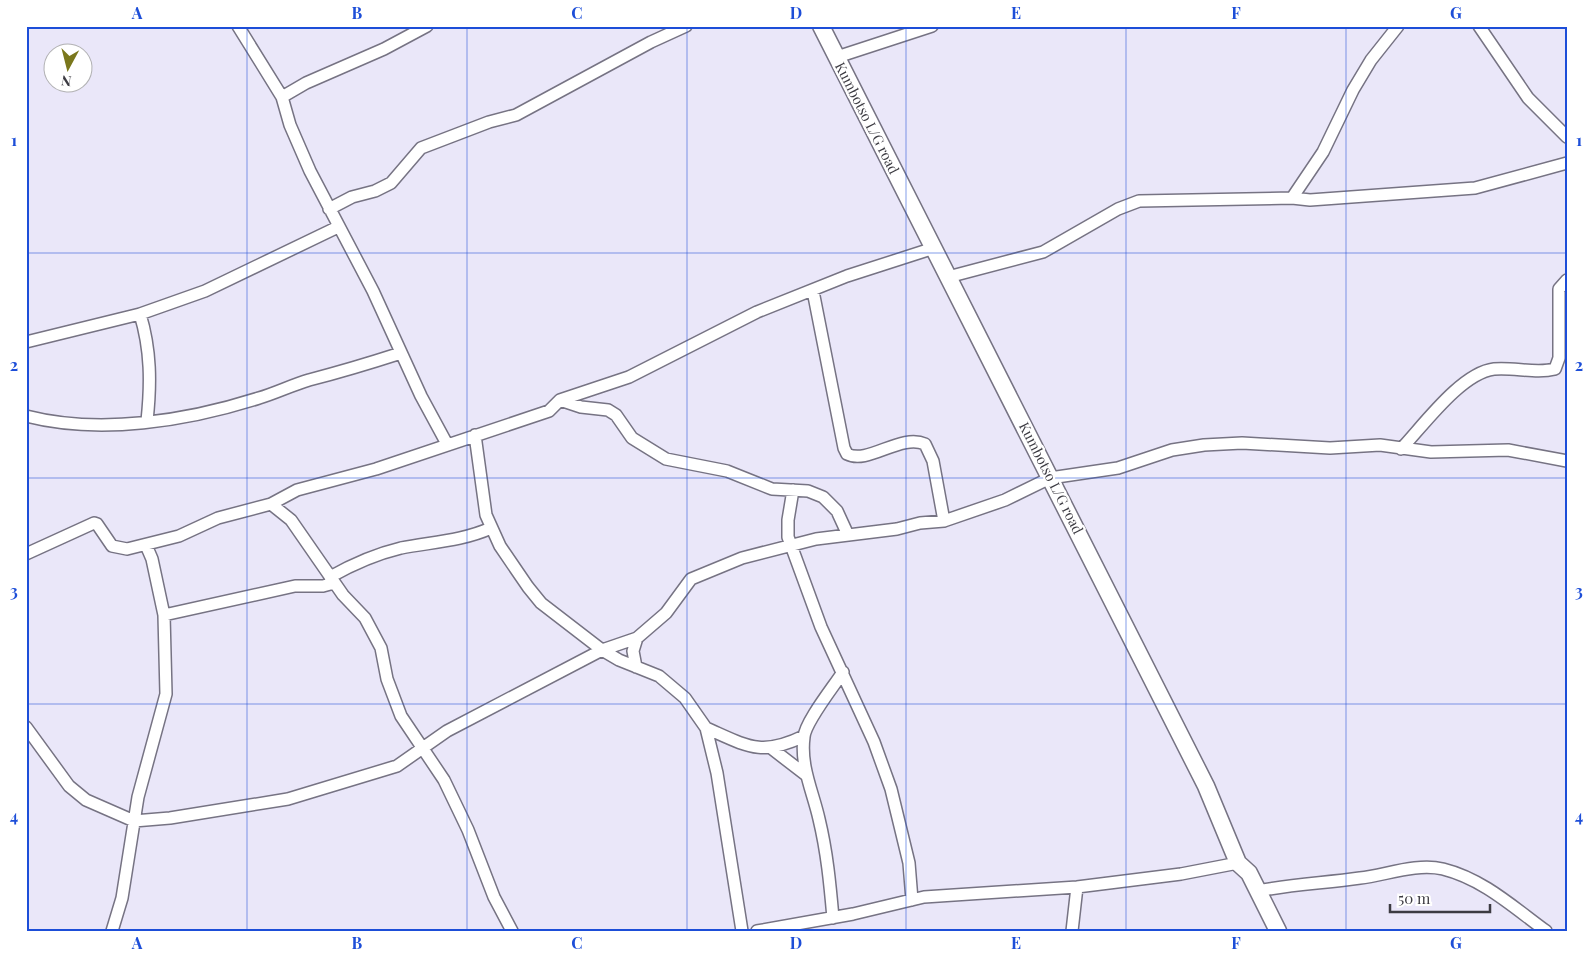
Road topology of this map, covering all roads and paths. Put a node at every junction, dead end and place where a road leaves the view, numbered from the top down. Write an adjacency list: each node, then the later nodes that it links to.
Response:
1 (238, 26): 9 (street)
2 (427, 26): 9 (street)
3 (686, 26): 13 (street)
4 (821, 26): 8 (main road, Kumbotso L/G road)
5 (932, 26): 8 (street)
6 (1398, 26): 12 (street)
7 (1479, 26): 10 (street)
8 (837, 57): 15 (main road, Kumbotso L/G road)
9 (282, 97): 13 (street)
10 (1567, 137)
11 (1567, 163): 12 (street)
12 (1292, 198): 16 (street)
13 (329, 209): 14 (street)
14 (338, 227): 19 (street); 21 (street)
15 (934, 248): 16 (main road, Kumbotso L/G road); 18 (street)
16 (948, 277): 29 (main road, Kumbotso L/G road)
17 (1567, 280): 27 (street)
18 (813, 291): 22 (street); 32 (street)
19 (140, 314): 20 (street); 24 (street)
20 (26, 342)
21 (401, 353): 24 (street); 26 (street)
22 (560, 400): 25 (street); 30 (street)
23 (26, 416): 24 (street)
24 (147, 421)
25 (474, 435): 26 (street); 33 (street)
26 (447, 444): 31 (street)
27 (1401, 449): 28 (street); 29 (street)
28 (1567, 461)
29 (1050, 478): 32 (street); 51 (main road, Kumbotso L/G road)
30 (793, 490): 34 (street); 36 (street)
31 (271, 504): 35 (street); 38 (street)
32 (944, 521): 34 (street)
33 (491, 528): 38 (street); 41 (street)
34 (848, 535): 36 (street)
35 (146, 545): 37 (street); 39 (street)
36 (792, 546): 40 (street); 43 (street)
37 (26, 554)
38 (332, 580): 39 (street); 48 (street)
39 (164, 616): 50 (street)
40 (637, 638): 41 (street); 42 (street)
41 (602, 650): 42 (street); 48 (street)
42 (636, 668): 45 (street)
43 (843, 672): 46 (street); 54 (street)
44 (26, 727): 50 (street)
45 (706, 728): 47 (street); 58 (street)
46 (804, 736): 47 (street); 49 (street)
47 (771, 748): 49 (street)
48 (422, 750): 50 (street); 57 (street)
49 (806, 776): 55 (street)
50 (134, 821): 56 (street)
51 (1238, 863): 52 (street); 53 (main road, Kumbotso L/G road)
52 (1077, 887): 54 (street); 60 (street)
53 (1258, 891): 61 (main road, Kumbotso L/G road); 62 (street)
54 (912, 900): 55 (street)
55 (833, 918): 59 (street)
56 (112, 931)
57 (512, 931)
58 (742, 931)
59 (757, 931)
60 (1072, 931)
61 (1278, 931)
62 (1546, 931)

